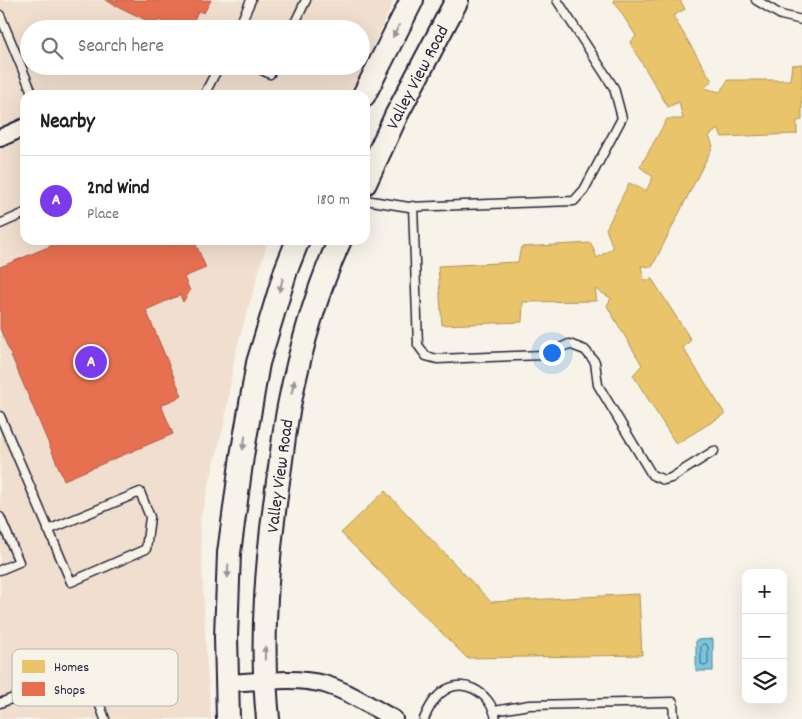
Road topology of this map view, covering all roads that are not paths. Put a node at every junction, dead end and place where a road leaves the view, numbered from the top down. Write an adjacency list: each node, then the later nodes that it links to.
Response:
1 (251, 0): 8 (lane)
2 (306, 0): 9 (lane)
3 (412, 0): 16 (main road, one-way to 16)
4 (457, 0): 19 (main road, Valley View Road)
5 (557, 0): 21 (lane)
6 (756, 0): 10 (lane)
7 (0, 15): 11 (lane)
8 (242, 20)
9 (296, 20)
10 (802, 20)
11 (20, 62)
12 (26, 75): 14 (lane)
13 (214, 75): 15 (lane)
14 (32, 90)
15 (207, 90)
16 (367, 90)
17 (20, 129): 18 (street)
18 (0, 138)
19 (370, 173)
20 (370, 201): 21 (lane)
21 (413, 206): 27 (lane)
22 (20, 215): 23 (lane)
23 (0, 224)
24 (296, 245): 32 (main road, one-way to 32)
25 (338, 245): 31 (main road, Valley View Road, one-way to 25)
26 (0, 416): 29 (lane)
27 (714, 451)
28 (0, 517): 30 (lane)
29 (48, 530): 29 (lane)
30 (0, 570)
31 (264, 681): 32 (street); 39 (main road, Valley View Road); 40 (street)
32 (227, 683): 38 (main road)
33 (12, 700): 34 (lane)
34 (0, 704)
35 (100, 706): 37 (lane)
36 (495, 715): 41 (lane); 42 (lane)
37 (105, 719)
38 (228, 719)
39 (268, 719)
40 (394, 719)
41 (424, 719)
42 (674, 719)

